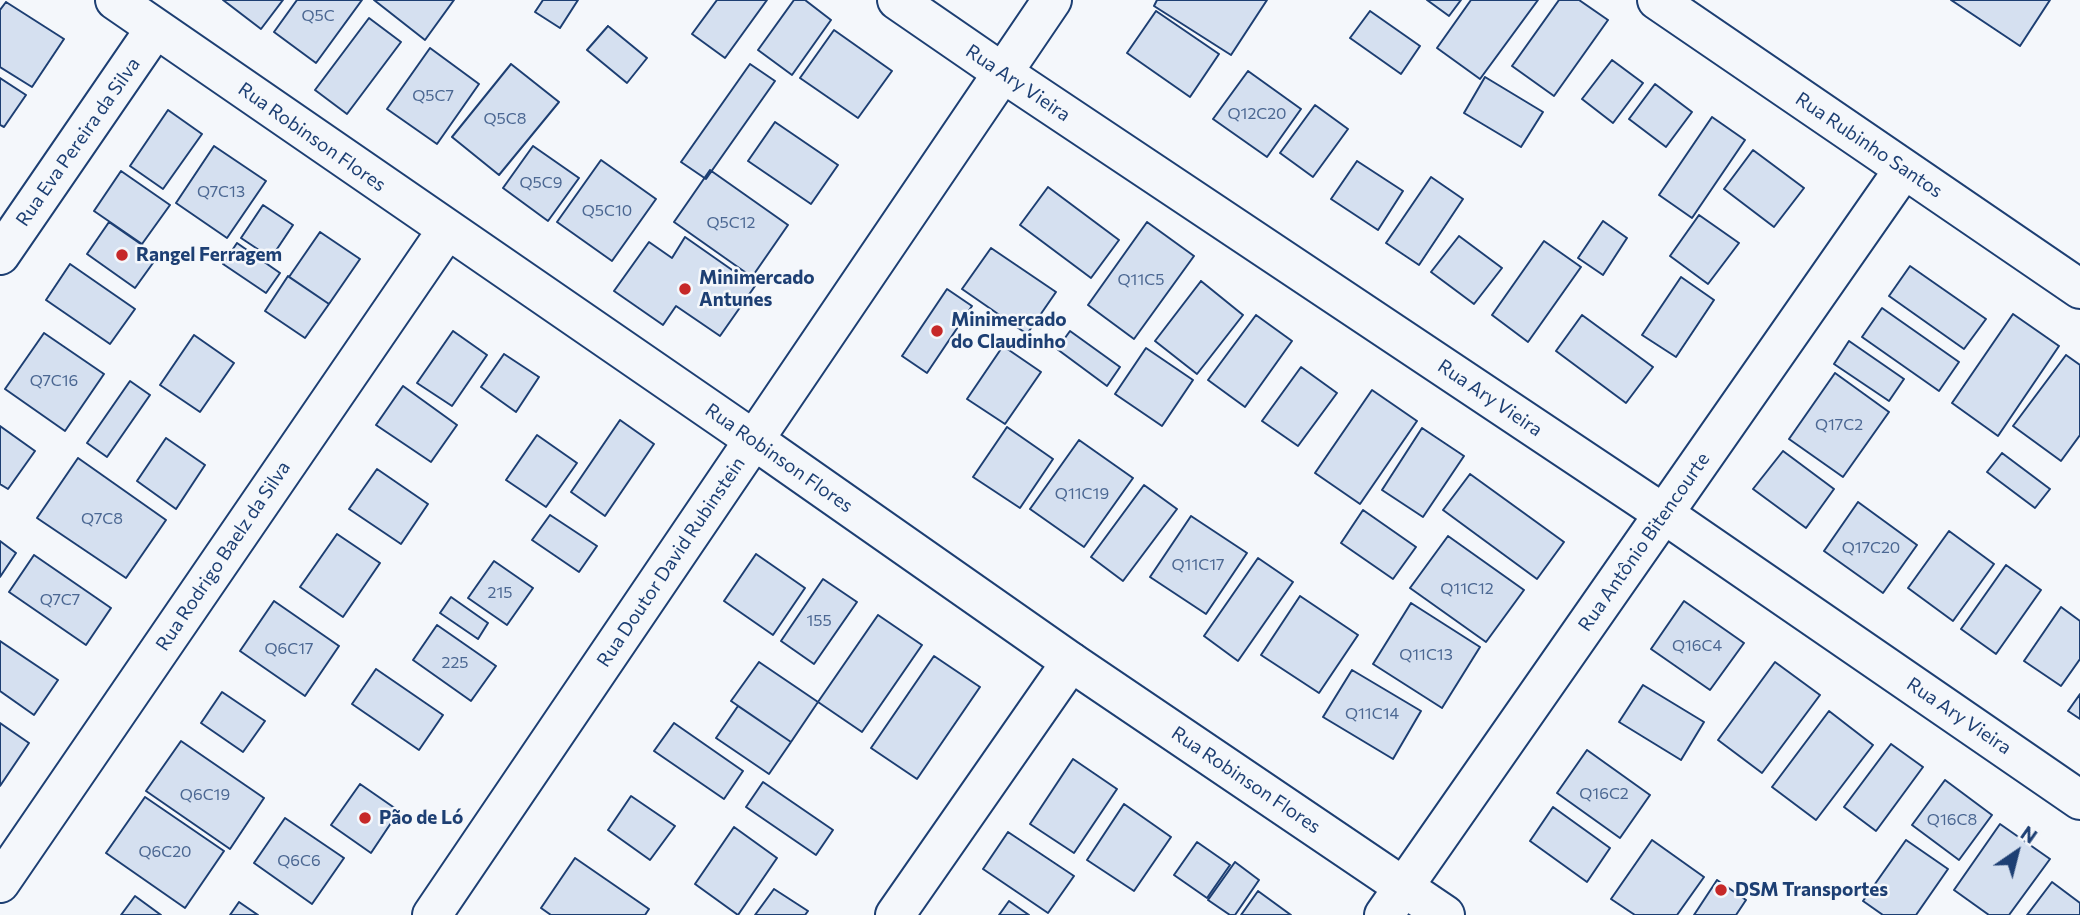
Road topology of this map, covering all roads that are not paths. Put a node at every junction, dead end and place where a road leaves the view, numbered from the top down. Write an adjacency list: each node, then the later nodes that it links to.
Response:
1 (115, 0): 5 (street, Rua Robinson Flores)
2 (897, 0): 6 (street, Rua Ary Vieira)
3 (1052, 0): 6 (street, Rua Doutor David Rubinstein)
4 (1657, 0): 7 (street, Rua Rubinho Santos)
5 (155, 29): 8 (street, Rua Robinson Flores); 9 (street, Rua Eva Pereira da Silva)
6 (1003, 73): 11 (street, Rua Doutor David Rubinstein); 12 (street, Rua Ary Vieira)
7 (1904, 169): 10 (street, Rua Rubinho Santos); 12 (street, Rua Antônio Bitencourte)
8 (447, 230): 11 (street, Rua Robinson Flores); 15 (street, Rua Rodrigo Baelz da Silva)
9 (0, 255)
10 (2080, 289)
11 (754, 440): 13 (street, Rua Robinson Flores); 17 (street, Rua Doutor David Rubinstein)
12 (1664, 513): 14 (street, Rua Ary Vieira); 16 (street, Rua Antônio Bitencourte)
13 (1071, 662): 16 (street, Rua Robinson Flores); 18 (street)
14 (2080, 800)
15 (0, 883)
16 (1394, 901): 19 (street, Rua Robinson Flores)
17 (432, 915)
18 (895, 915)
19 (1445, 915)

